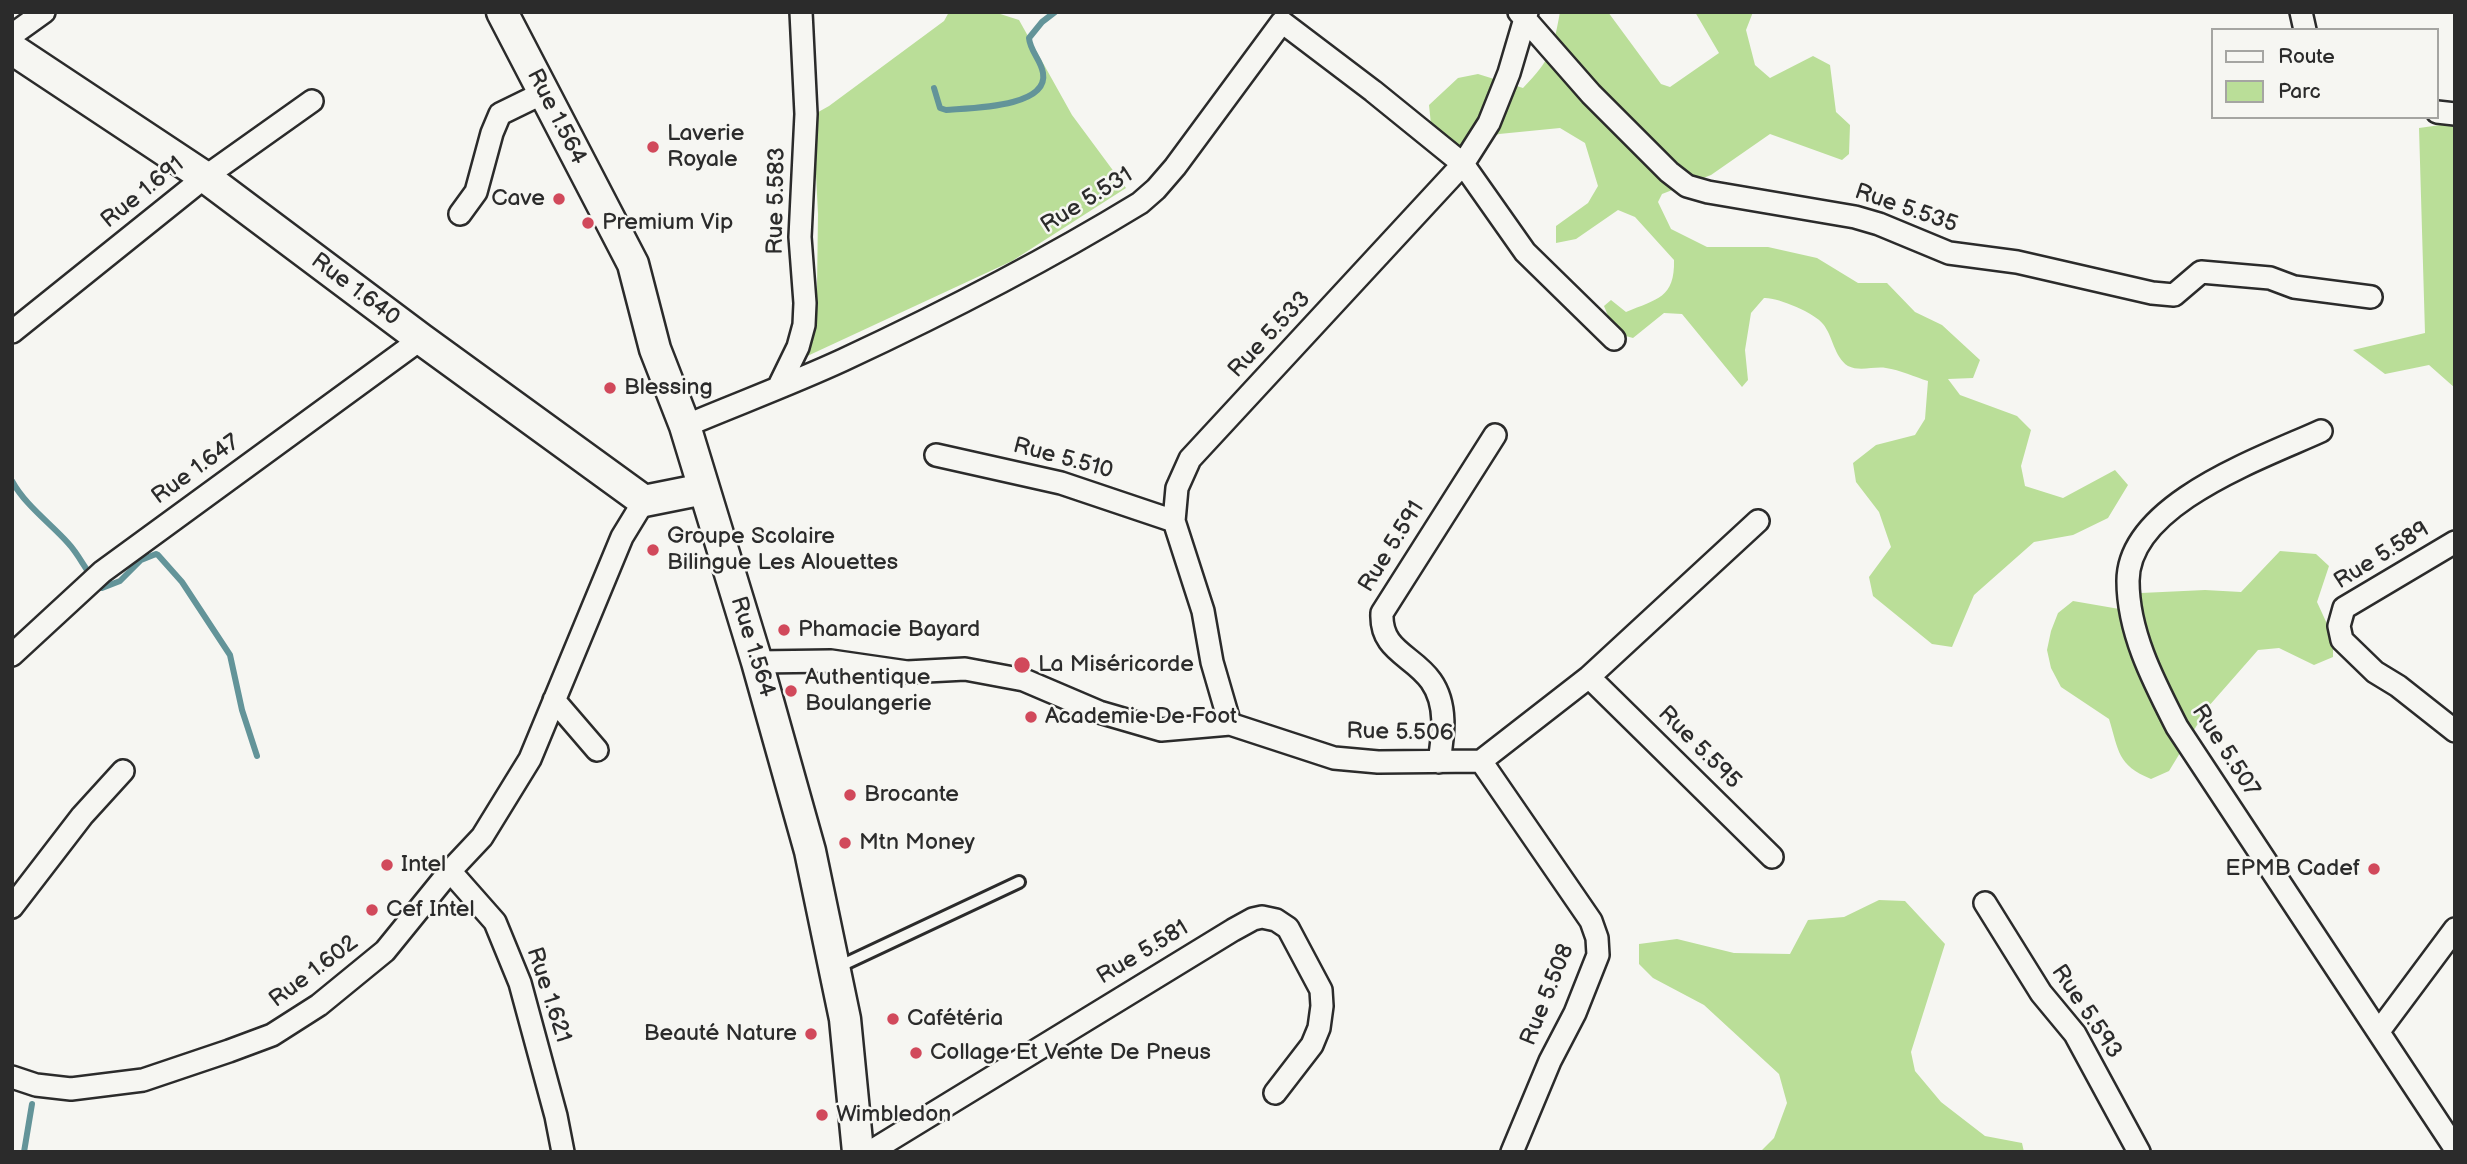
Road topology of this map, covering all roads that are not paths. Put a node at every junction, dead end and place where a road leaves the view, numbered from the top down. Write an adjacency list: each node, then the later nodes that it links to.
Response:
1 (44, 12): 6 (street)
2 (502, 12): 8 (main road, Rue 1.564)
3 (801, 12): 17 (street, Rue 5.583)
4 (1524, 15): 10 (street, Rue 5.533); 13 (street, Rue 5.535)
5 (1276, 17): 10 (street, Rue 5.531); 17 (street, Rue 5.531)
6 (12, 35)
7 (12, 49): 11 (main road, Rue 1.640)
8 (543, 93): 12 (street); 18 (main road, Rue 1.564)
9 (312, 101): 11 (street, Rue 1.691)
10 (1464, 164): 16 (street); 24 (street, Rue 5.533)
11 (205, 177): 14 (street, Rue 1.691); 15 (main road, Rue 1.640)
12 (460, 214)
13 (2371, 297)
14 (12, 332)
15 (421, 339): 23 (main road, Rue 1.640); 27 (street, Rue 1.647)
16 (1614, 340)
17 (779, 386): 18 (street, Rue 5.531)
18 (685, 426): 22 (main road, Rue 1.564)
19 (2321, 431): 44 (street, Rue 5.507)
20 (1495, 435): 35 (street, Rue 5.591)
21 (936, 455): 24 (street, Rue 5.510)
22 (704, 489): 23 (main road); 28 (main road, Rue 1.564)
23 (644, 501): 30 (street, Rue 1.602)
24 (1174, 521): 31 (street, Rue 5.533)
25 (1758, 521): 29 (street, Rue 5.506)
26 (2455, 542): 32 (street, Rue 5.589)
27 (12, 655)
28 (757, 662): 31 (street, Rue 5.506); 43 (main road, Rue 1.564)
29 (1590, 677): 34 (street, Rue 5.506); 37 (street, Rue 5.595)
30 (554, 700): 33 (street); 38 (street, Rue 1.602)
31 (1230, 724): 35 (street, Rue 5.506)
32 (2455, 731)
33 (597, 750)
34 (1481, 761): 35 (street, Rue 5.506); 51 (street, Rue 5.508)
35 (1439, 762)
36 (122, 771): 41 (street)
37 (1772, 857)
38 (450, 871): 45 (street, Rue 1.602); 48 (street, Rue 1.621)
39 (1020, 882): 43 (lane)
40 (1984, 903): 52 (street, Rue 5.593)
41 (12, 907)
42 (2455, 929): 44 (street)
43 (836, 968): 49 (main road, Rue 1.564)
44 (2379, 1031): 47 (street, Rue 5.507)
45 (12, 1077)
46 (1275, 1093): 50 (street, Rue 5.581)
47 (2455, 1148)
48 (563, 1152)
49 (858, 1152)
50 (870, 1152)
51 (1512, 1152)
52 (2139, 1152)

